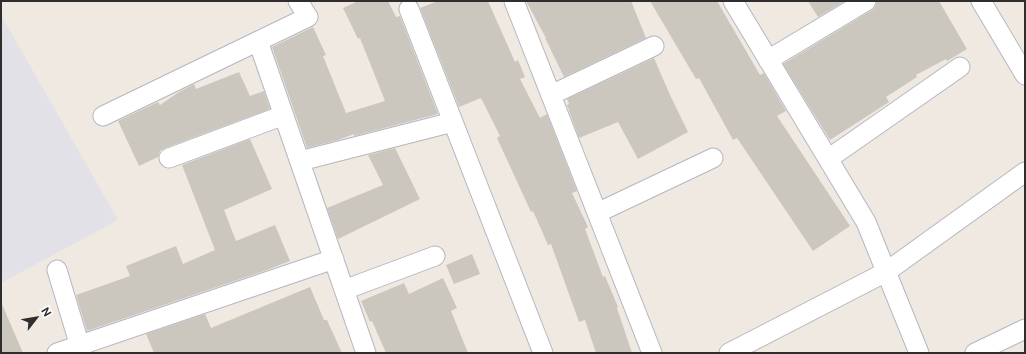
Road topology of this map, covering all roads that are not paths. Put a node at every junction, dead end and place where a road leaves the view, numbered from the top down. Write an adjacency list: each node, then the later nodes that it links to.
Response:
1 (298, 1): 7 (street)
2 (514, 1): 12 (street)
3 (733, 1): 9 (street)
4 (866, 1): 9 (street)
5 (981, 1): 11 (street)
6 (409, 9): 15 (street)
7 (258, 41): 13 (street); 14 (street)
8 (654, 46): 12 (street)
9 (768, 60): 18 (street)
10 (960, 67): 18 (street)
11 (1025, 74)
12 (551, 95): 21 (street)
13 (284, 115): 16 (street); 19 (street)
14 (103, 116)
15 (453, 122): 19 (street); 31 (street)
16 (169, 158)
17 (713, 158): 21 (street)
18 (828, 159): 25 (street)
19 (300, 161): 23 (street)
20 (1025, 172): 25 (street)
21 (597, 213): 32 (street)
22 (435, 256): 26 (street)
23 (334, 260): 26 (street); 28 (street)
24 (57, 270): 28 (street)
25 (886, 272): 33 (street); 34 (street)
26 (344, 290): 30 (street)
27 (1025, 329): 35 (street)
28 (80, 349): 29 (street)
29 (57, 353)
30 (366, 353)
31 (543, 353)
32 (652, 353)
33 (729, 353)
34 (919, 353)
35 (975, 353)

